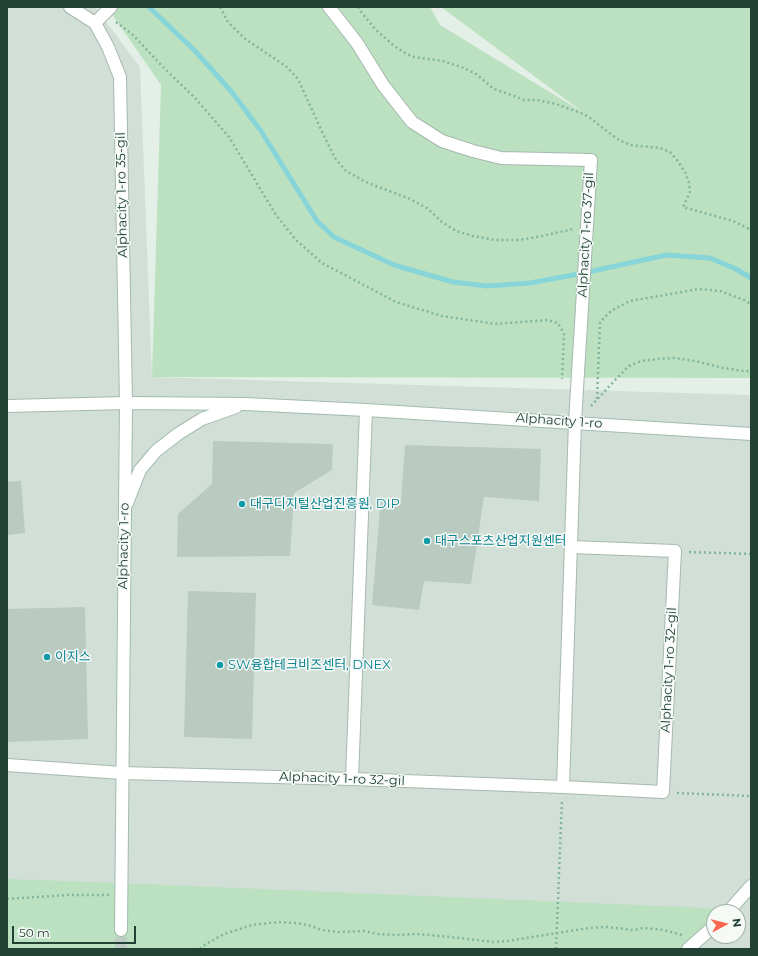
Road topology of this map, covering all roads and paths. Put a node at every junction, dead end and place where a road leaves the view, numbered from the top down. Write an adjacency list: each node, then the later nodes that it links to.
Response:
1 (70, 7): 6 (street, Alphacity 1-ro 35-gil)
2 (220, 7): 7 (path)
3 (329, 7): 7 (street, Alphacity 1-ro 37-gil)
4 (358, 7): 8 (path)
5 (108, 10): 6 (street); 11 (path)
6 (94, 23): 13 (street, Alphacity 1-ro 35-gil)
7 (587, 226): 17 (street, Alphacity 1-ro 37-gil)
8 (751, 230)
9 (751, 304): 12 (path)
10 (751, 371): 12 (path)
11 (562, 379)
12 (597, 399): 17 (path)
13 (126, 403): 14 (street, Alphacity 1-ro); 15 (street); 19 (street, Alphacity 1-ro)
14 (244, 404): 16 (street, Alphacity 1-ro); 19 (street)
15 (7, 406)
16 (366, 410): 17 (street, Alphacity 1-ro); 25 (street)
17 (575, 422): 18 (street, Alphacity 1-ro); 20 (street)
18 (751, 434)
19 (125, 509): 24 (street, Alphacity 1-ro)
20 (572, 547): 21 (street); 26 (street)
21 (675, 551): 22 (path); 27 (street, Alphacity 1-ro 32-gil)
22 (751, 554)
23 (7, 765): 24 (street, Alphacity 1-ro 32-gil)
24 (122, 773): 25 (street, Alphacity 1-ro 32-gil); 30 (street, Alphacity 1-ro)
25 (352, 779): 26 (street, Alphacity 1-ro 32-gil)
26 (563, 788): 27 (street, Alphacity 1-ro 32-gil); 35 (path)
27 (663, 792): 28 (path)
28 (751, 796)
29 (751, 886): 32 (street)
30 (121, 894): 31 (path); 33 (street, Alphacity 1-ro)
31 (7, 900)
32 (735, 904)
33 (121, 930)
34 (706, 933): 36 (street)
35 (556, 934): 36 (path); 37 (path); 38 (path)
36 (700, 939): 39 (street)
37 (200, 949)
38 (556, 949)
39 (688, 949)

